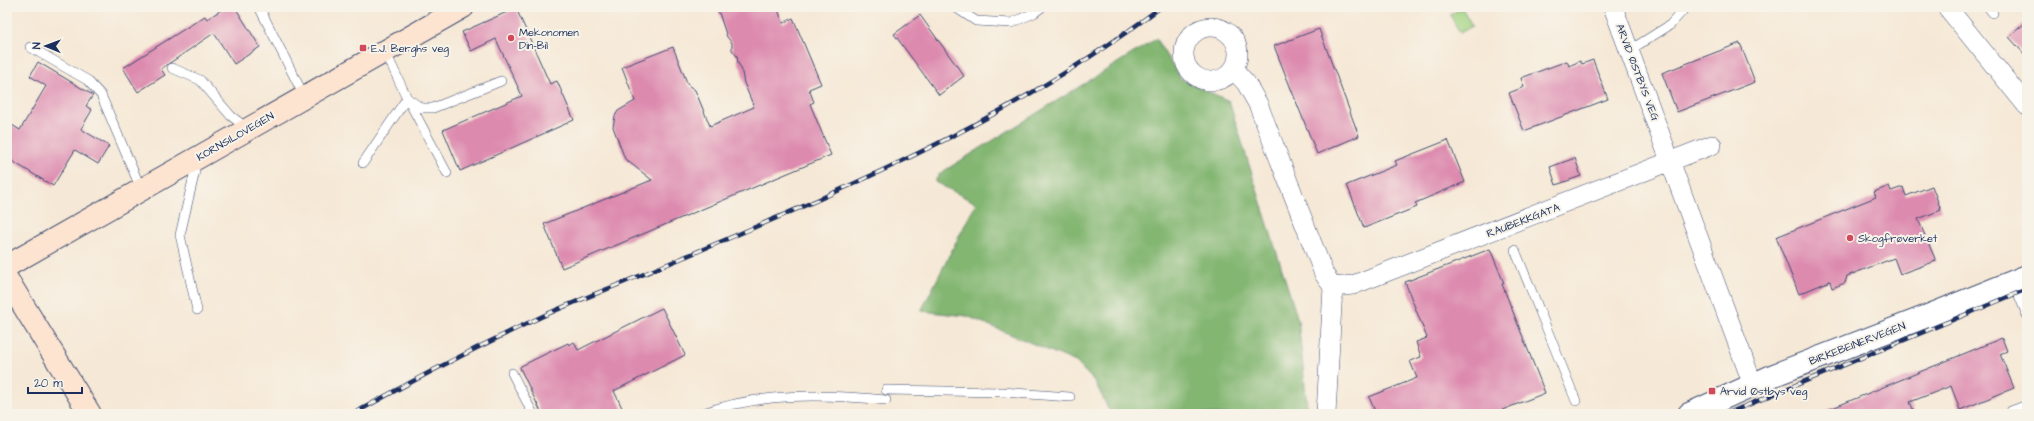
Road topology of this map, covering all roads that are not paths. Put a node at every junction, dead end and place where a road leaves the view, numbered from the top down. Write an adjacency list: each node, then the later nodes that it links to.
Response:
1 (259, 7): 14 (lane)
2 (463, 7): 9 (main road, KORNSILOVEGEN)
3 (955, 7): 4 (lane)
4 (1042, 7)
5 (1613, 7): 10 (street, ARVID ØSTBYS VEG)
6 (1686, 7): 10 (lane)
7 (1947, 7): 16 (street)
8 (30, 47): 23 (lane)
9 (385, 50): 14 (main road, KORNSILOVEGEN); 15 (lane)
10 (1630, 50): 20 (street, ARVID ØSTBYS VEG)
11 (172, 68): 17 (lane)
12 (1233, 69): 28 (street)
13 (501, 81): 15 (lane)
14 (304, 96): 17 (main road, KORNSILOVEGEN)
15 (407, 98): 21 (lane); 22 (lane)
16 (2027, 106)
17 (247, 128): 19 (main road, KORNSILOVEGEN)
18 (1712, 145): 20 (street, RAUBEKKGATA)
19 (193, 159): 23 (main road, KORNSILOVEGEN); 29 (lane)
20 (1672, 162): 28 (street, RAUBEKKGATA); 32 (street, ARVID ØSTBYS VEG)
21 (363, 163)
22 (447, 173)
23 (141, 189): 25 (main road, KORNSILOVEGEN)
24 (1516, 250): 34 (lane)
25 (7, 266)
26 (7, 279): 37 (main road)
27 (2020, 279): 30 (lane); 32 (street, BIRKEBEINERVEGEN)
28 (1333, 288): 40 (street)
29 (197, 310)
30 (2027, 315)
31 (512, 374): 38 (lane)
32 (1753, 384): 41 (street, BIRKEBEINERVEGEN)
33 (1070, 397): 39 (lane)
34 (1576, 401)
35 (2027, 405): 36 (lane)
36 (2011, 411)
37 (90, 414)
38 (533, 414)
39 (701, 414)
40 (1326, 414)
41 (1689, 414)

